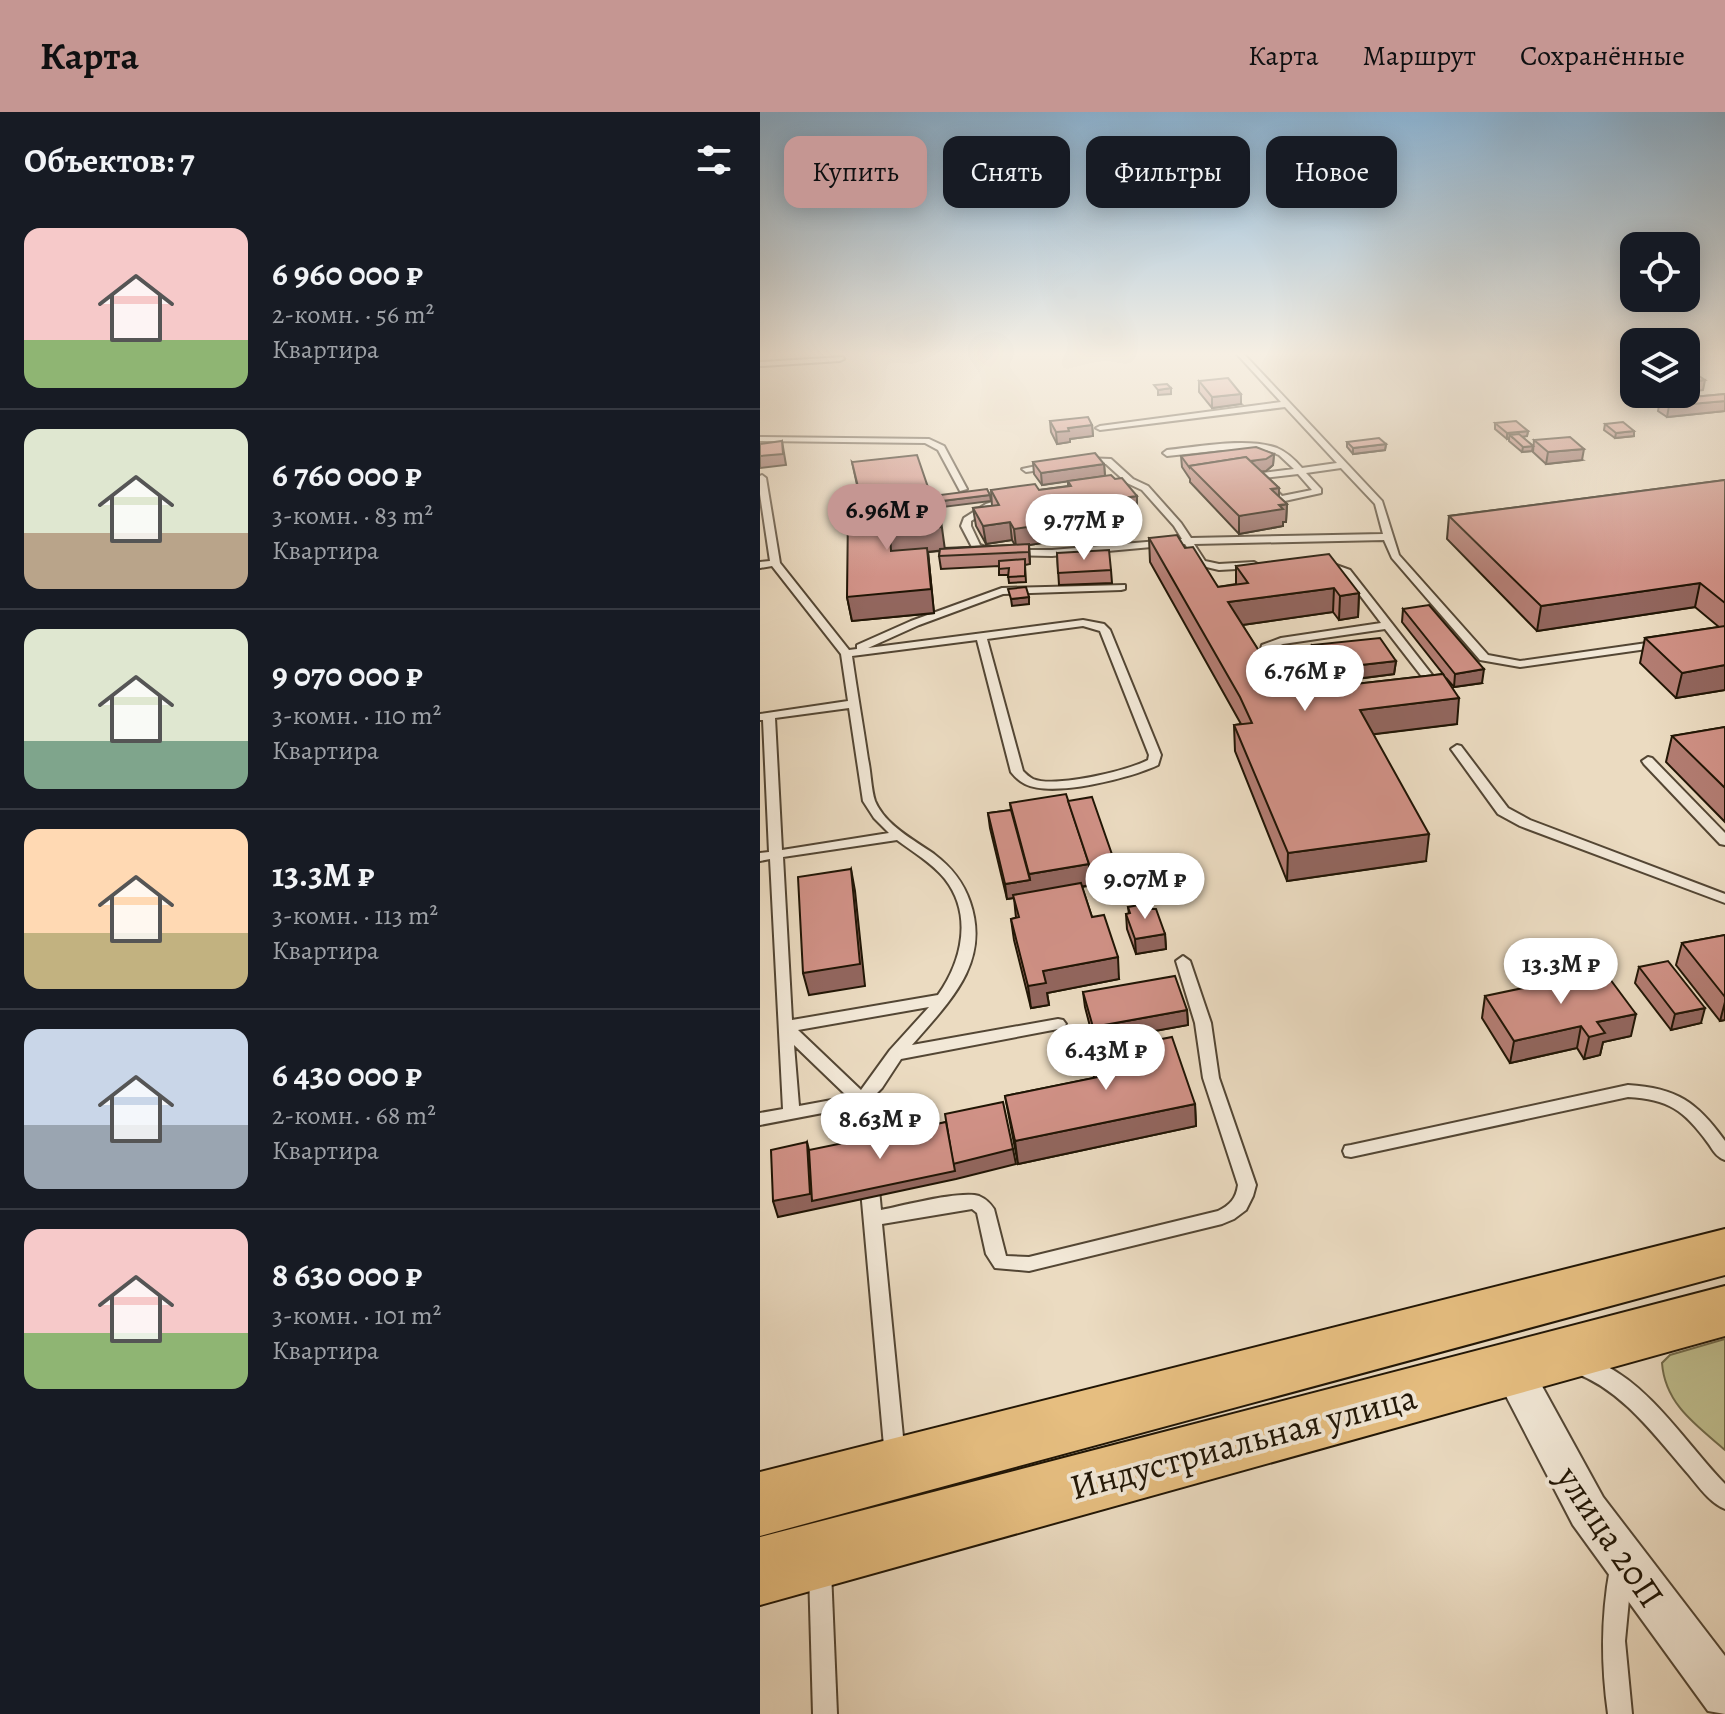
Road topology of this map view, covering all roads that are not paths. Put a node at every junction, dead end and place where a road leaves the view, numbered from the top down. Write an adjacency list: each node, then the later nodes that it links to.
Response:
1 (1110, 427): 3 (lane)
2 (1308, 427): 6 (lane)
3 (1100, 428)
4 (760, 439): 12 (lane)
5 (1167, 453): 8 (lane)
6 (1344, 465): 8 (lane); 15 (lane)
7 (1026, 469): 10 (lane)
8 (1298, 471): 8 (lane)
9 (762, 478): 14 (lane)
10 (1130, 481): 11 (lane); 16 (lane)
11 (1116, 483)
12 (963, 489)
13 (1018, 498): 16 (lane)
14 (763, 500): 17 (lane)
15 (1386, 537): 16 (lane); 24 (lane)
16 (1190, 541): 20 (lane)
17 (775, 563): 19 (lane); 25 (lane)
18 (1307, 563): 22 (lane)
19 (760, 565)
20 (1263, 565)
21 (1121, 587): 25 (lane)
22 (1388, 625): 26 (lane); 27 (lane)
23 (981, 636): 23 (lane); 25 (lane)
24 (1678, 642)
25 (846, 654): 28 (lane)
26 (1414, 690)
27 (1314, 701)
28 (854, 704): 29 (lane); 32 (lane)
29 (764, 716): 34 (lane)
30 (1457, 749): 36 (lane)
31 (1648, 761): 33 (lane)
32 (896, 836): 34 (lane); 38 (lane)
33 (1725, 841)
34 (777, 855): 35 (lane); 40 (lane)
35 (760, 857)
36 (1725, 899)
37 (1183, 961): 47 (lane)
38 (943, 999): 40 (lane); 41 (lane)
39 (1058, 1024): 41 (lane)
40 (785, 1027): 42 (lane); 43 (lane)
41 (896, 1054): 42 (lane)
42 (861, 1099): 43 (lane); 47 (lane)
43 (791, 1113): 44 (lane)
44 (760, 1119)
45 (1351, 1151): 46 (lane)
46 (1725, 1154)
47 (872, 1219): 51 (lane)
48 (1725, 1252): 51 (main road, Индустриальная улица)
49 (1725, 1311): 50 (main road, Индустриальная улица)
50 (1525, 1365): 52 (lane); 54 (main road, Индустриальная улица); 55 (street, улица 20П)
51 (896, 1469): 53 (main road, Индустриальная улица)
52 (1725, 1499)
53 (760, 1504)
54 (819, 1556): 56 (main road, Индустриальная улица); 58 (lane)
55 (1623, 1560): 57 (street, улица 20П); 59 (lane)
56 (760, 1571)
57 (1725, 1694)
58 (825, 1714)
59 (1620, 1714)

